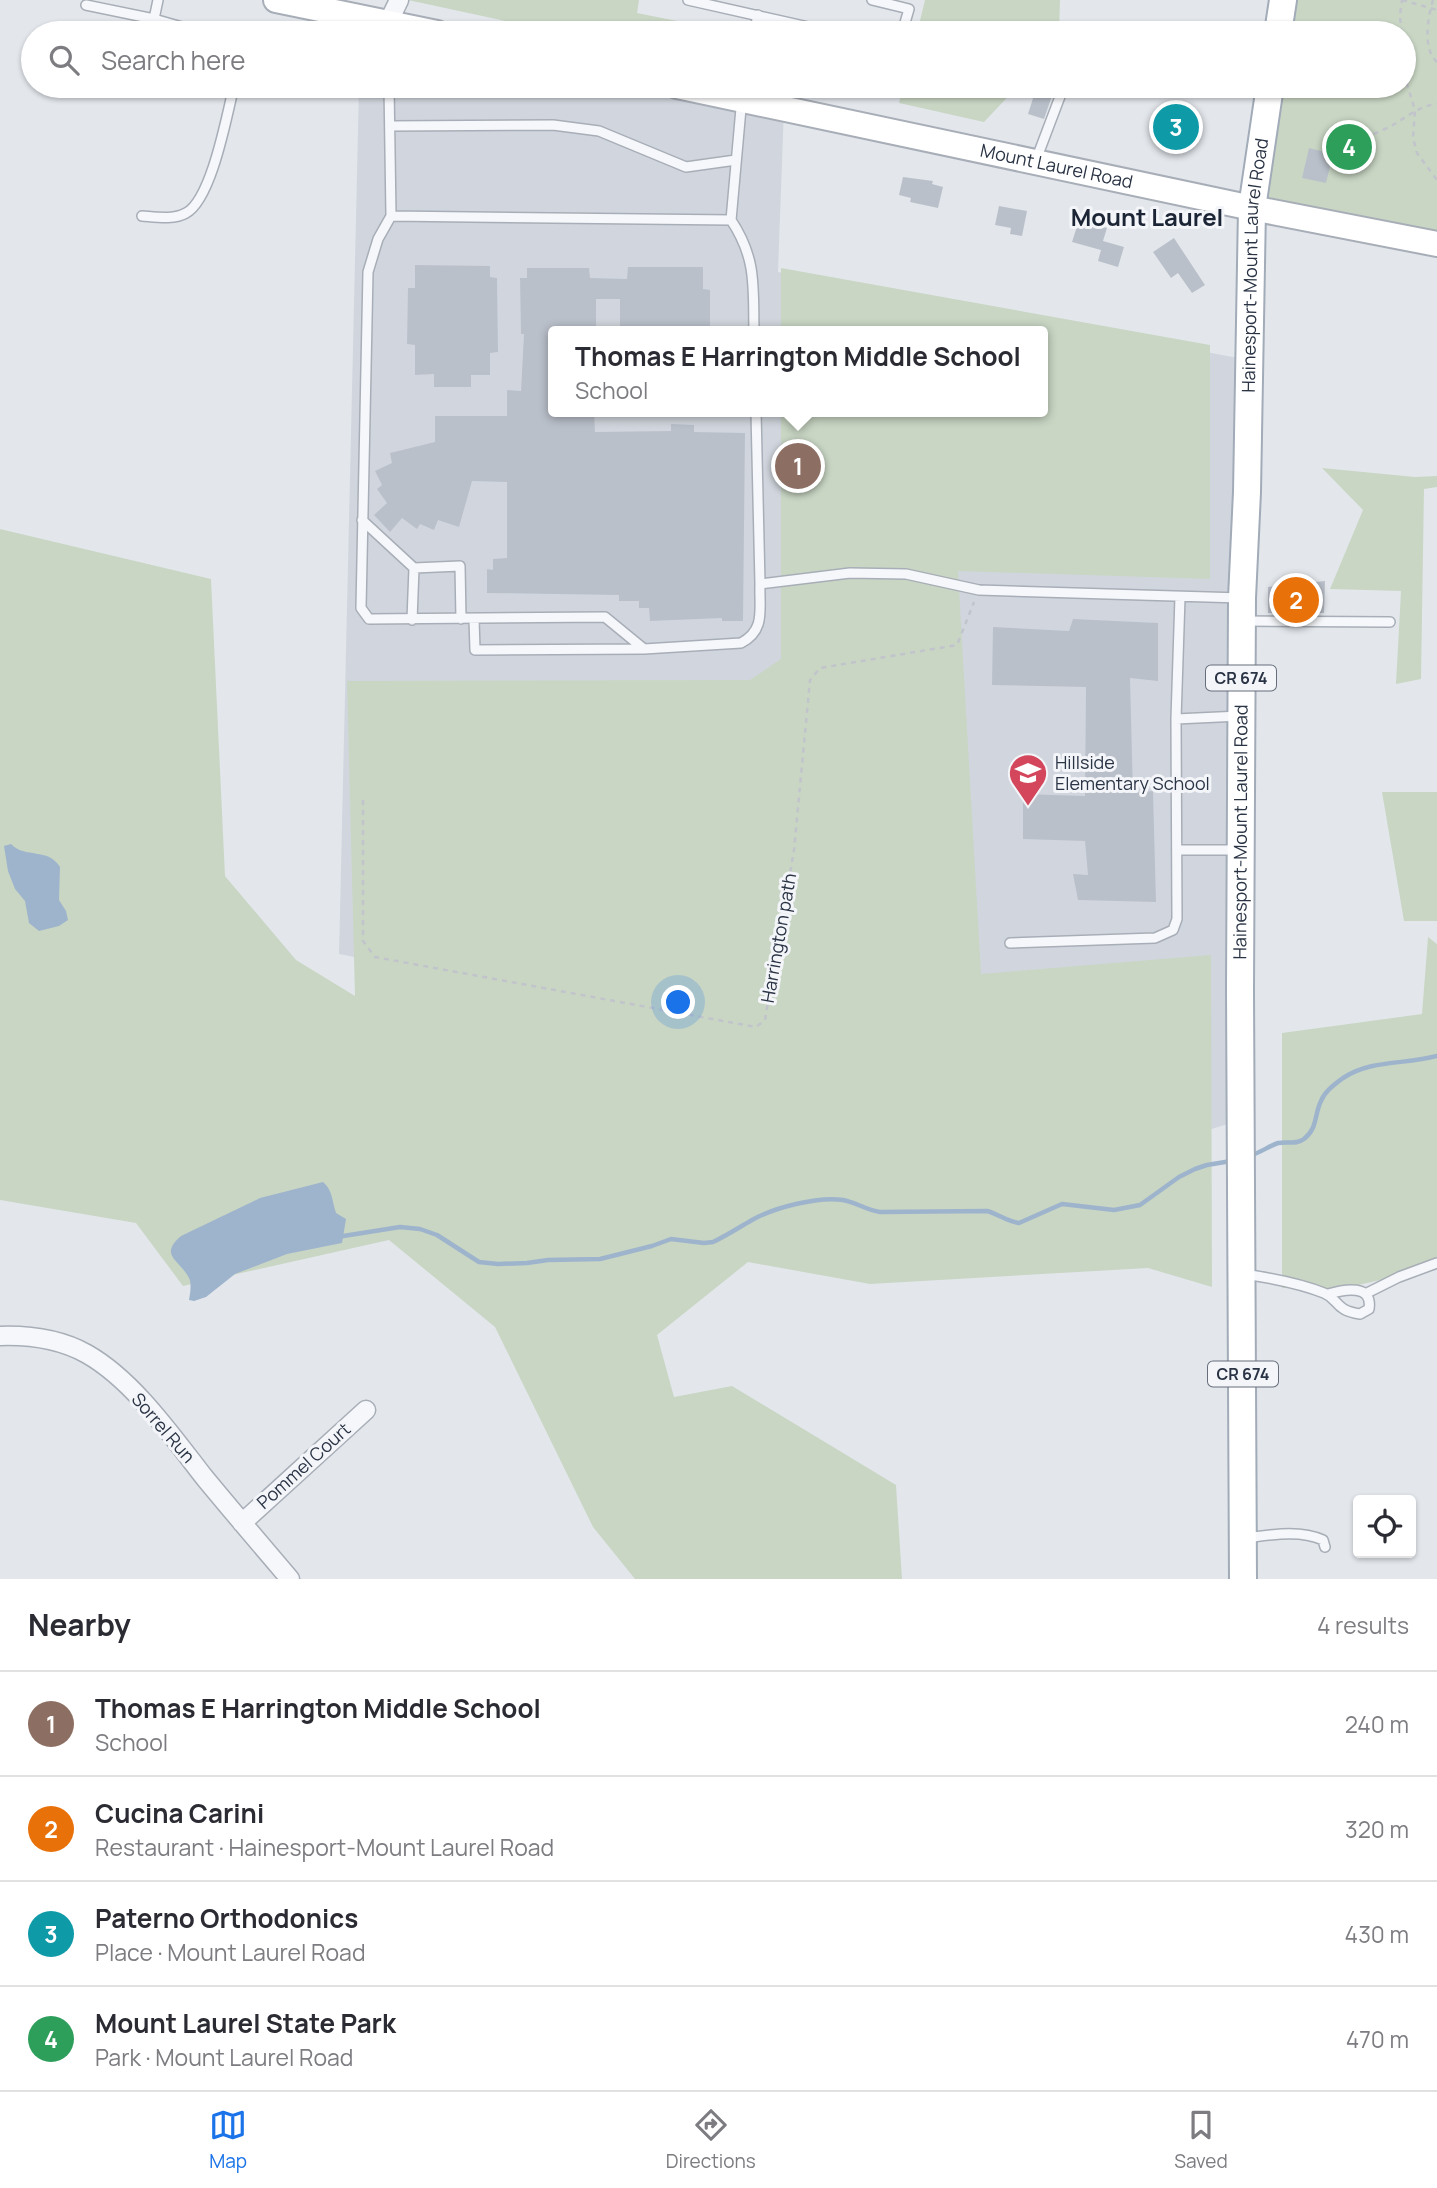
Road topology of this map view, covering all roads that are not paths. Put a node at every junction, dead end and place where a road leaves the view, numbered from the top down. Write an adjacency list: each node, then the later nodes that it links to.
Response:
1 (158, 0): 9 (lane)
2 (276, 0): 11 (main road)
3 (399, 0): 12 (street)
4 (688, 0): 8 (lane)
5 (872, 0): 15 (lane)
6 (1283, 0): 16 (main road)
7 (86, 5): 9 (lane)
8 (758, 15): 13 (lane); 14 (lane)
9 (154, 19): 10 (lane)
10 (161, 21)
11 (360, 21)
12 (391, 21)
13 (757, 21)
14 (784, 21)
15 (905, 21)
16 (1280, 21)
17 (231, 98): 27 (lane)
18 (389, 98): 23 (lane)
19 (741, 98): 24 (lane)
20 (767, 98): 25 (main road, Mount Laurel Road)
21 (1059, 98): 25 (lane)
22 (1268, 98): 26 (main road, Hainesport-Mount Laurel Road / CR 674)
23 (390, 126): 24 (lane); 28 (lane)
24 (736, 160): 29 (lane)
25 (1035, 162): 26 (main road, Mount Laurel Road)
26 (1252, 208): 30 (main road, Mount Laurel Road); 37 (main road, Hainesport-Mount Laurel Road / CR 674)
27 (142, 216)
28 (391, 216): 29 (lane); 33 (lane)
29 (731, 220): 31 (lane)
30 (1437, 244)
31 (754, 326)
32 (756, 417): 35 (lane)
33 (362, 520): 34 (lane); 39 (lane)
34 (414, 568): 39 (lane); 40 (lane)
35 (760, 584): 36 (lane); 42 (lane)
36 (1180, 597): 37 (lane); 44 (lane)
37 (1242, 609): 41 (lane); 43 (main road, Hainesport-Mount Laurel Road / CR 674)
38 (474, 619): 40 (lane); 42 (lane); 42 (lane)
39 (412, 620): 40 (lane)
40 (461, 620)
41 (1390, 622)
42 (645, 649)
43 (1240, 716): 44 (lane); 46 (main road, Hainesport-Mount Laurel Road / CR 674)
44 (1176, 719): 45 (lane)
45 (1177, 850): 46 (lane); 47 (lane)
46 (1240, 850): 49 (main road, Hainesport-Mount Laurel Road / CR 674)
47 (1010, 943)
48 (1437, 1264): 50 (lane)
49 (1243, 1274): 51 (lane); 55 (main road, Hainesport-Mount Laurel Road / CR 674)
50 (1367, 1293): 51 (lane); 51 (lane)
51 (1328, 1294)
52 (0, 1336): 54 (street, Sorrel Run)
53 (366, 1410): 54 (street, Pommel Court)
54 (242, 1522): 57 (street, Sorrel Run)
55 (1243, 1538): 56 (lane); 58 (main road, Hainesport-Mount Laurel Road / CR 674)
56 (1325, 1547)
57 (289, 1579)
58 (1243, 1579)

